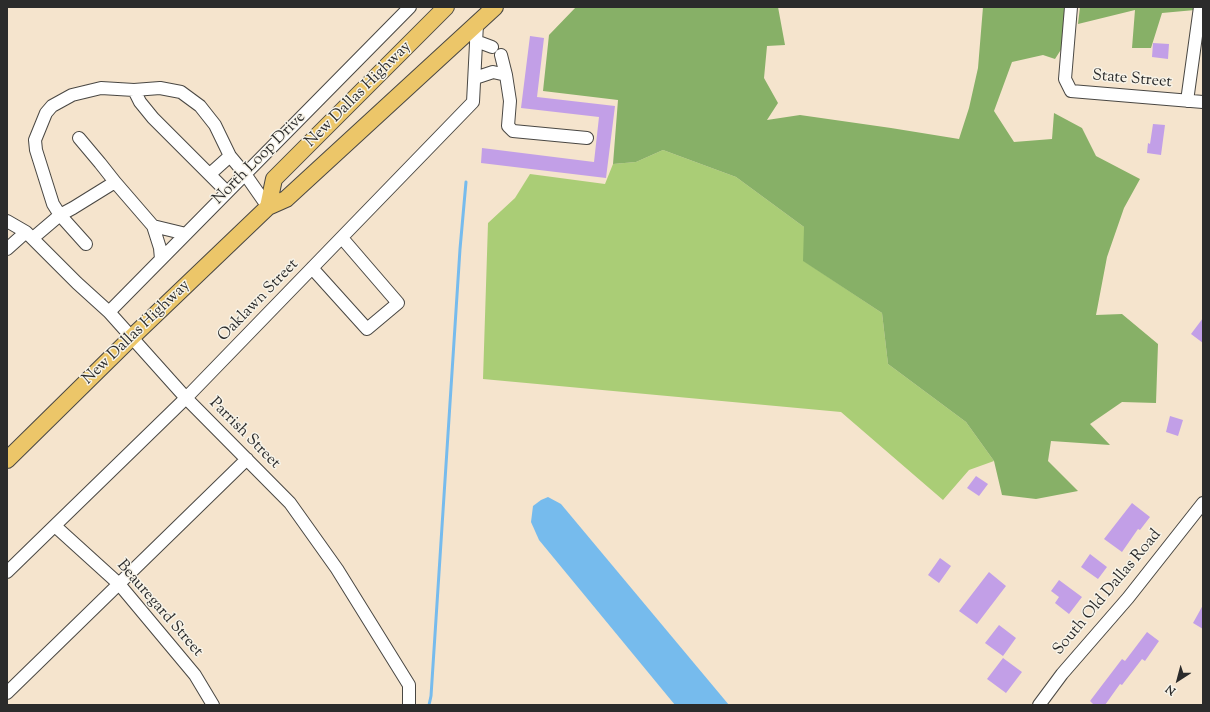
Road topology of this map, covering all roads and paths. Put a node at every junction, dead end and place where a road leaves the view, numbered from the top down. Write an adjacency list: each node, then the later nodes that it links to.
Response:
1 (408, 7): 17 (street, North Loop Drive)
2 (446, 7): 20 (main road, New Dallas Highway)
3 (495, 7): 6 (main road)
4 (1071, 7): 11 (street, State Street)
5 (1200, 7): 11 (street)
6 (477, 24): 7 (street, Oaklawn Street); 20 (main road, New Dallas Highway)
7 (476, 41): 8 (street); 9 (street, Oaklawn Street)
8 (506, 75): 9 (street); 14 (street)
9 (475, 78): 26 (street, Oaklawn Street)
10 (134, 90): 15 (street); 16 (street); 21 (street)
11 (1187, 101): 12 (street, State Street)
12 (1203, 102)
13 (79, 138): 18 (street)
14 (587, 138)
15 (230, 156): 16 (street); 17 (street)
16 (210, 174): 19 (street)
17 (245, 174): 19 (street, North Loop Drive); 20 (street)
18 (115, 182): 21 (street); 23 (street)
19 (227, 192): 24 (street, North Loop Drive)
20 (268, 207): 32 (main road, New Dallas Highway)
21 (60, 215): 25 (street); 27 (street)
22 (7, 221): 25 (street, Parrish Street)
23 (154, 226): 24 (street); 29 (street)
24 (186, 234): 29 (street, North Loop Drive)
25 (30, 235): 28 (street); 31 (street, Parrish Street)
26 (342, 238): 30 (street, Oaklawn Street); 30 (street)
27 (86, 244)
28 (7, 249)
29 (161, 259): 31 (street, North Loop Drive)
30 (312, 268): 33 (street, Oaklawn Street)
31 (109, 312): 32 (street, Parrish Street)
32 (132, 337): 33 (street, Parrish Street); 35 (main road, New Dallas Highway)
33 (186, 398): 34 (street, Parrish Street); 37 (street, Oaklawn Street)
34 (247, 459): 39 (street); 42 (street, Parrish Street)
35 (7, 460)
36 (1203, 503): 43 (street, South Old Dallas Road)
37 (55, 526): 38 (street, Oaklawn Street); 39 (street, Beauregard Street)
38 (7, 572)
39 (119, 584): 40 (street); 41 (street, Beauregard Street)
40 (7, 693)
41 (213, 705)
42 (409, 705)
43 (1039, 705)

